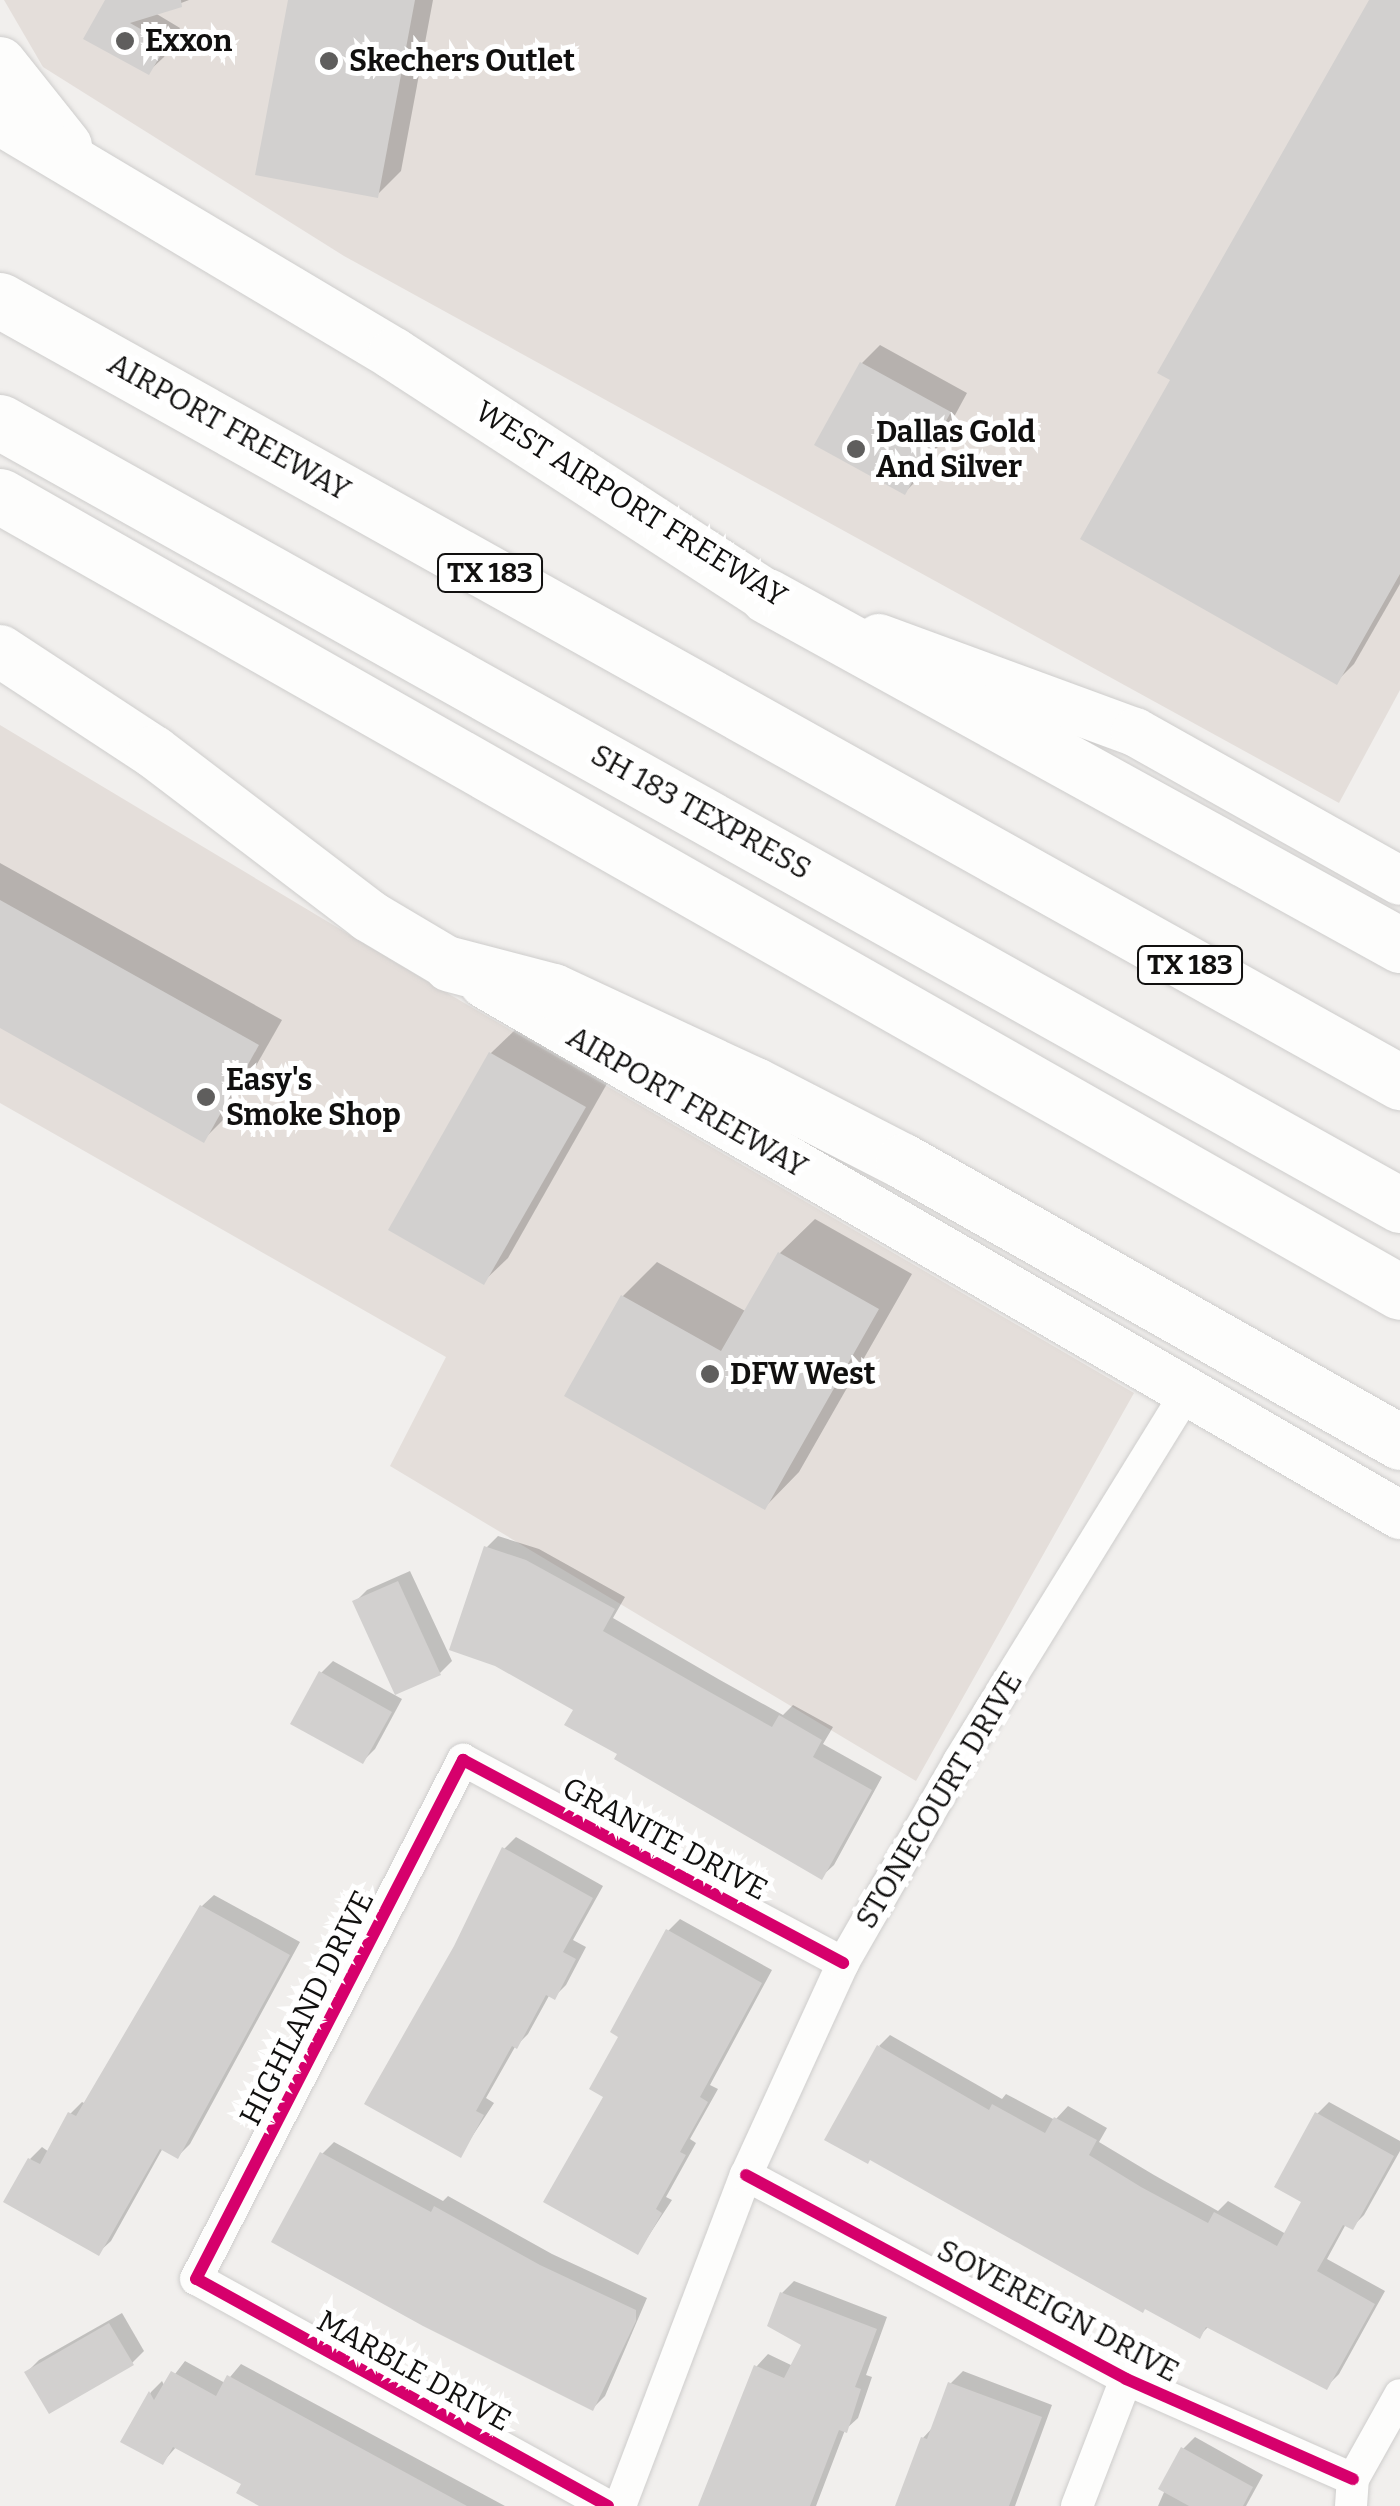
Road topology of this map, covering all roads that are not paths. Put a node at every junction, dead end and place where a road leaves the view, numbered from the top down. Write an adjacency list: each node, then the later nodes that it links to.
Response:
1 (0, 63): 4 (main road)
2 (0, 120): 4 (main road, WEST AIRPORT FREEWAY)
3 (0, 150): 4 (main road)
4 (99, 176): 9 (main road, WEST AIRPORT FREEWAY)
5 (0, 300): 14 (highway, AIRPORT FREEWAY / TX 183)
6 (0, 385): 15 (highway, SH 183 TEXPRESS)
7 (0, 422): 16 (highway, SH 183 TEXPRESS)
8 (0, 496): 17 (highway)
9 (766, 596): 11 (main road, WEST AIRPORT FREEWAY); 12 (highway)
10 (0, 651): 13 (main road, AIRPORT FREEWAY)
11 (1400, 881)
12 (1391, 940)
13 (450, 964): 18 (main road, AIRPORT FREEWAY); 19 (highway)
14 (1400, 1082)
15 (1400, 1166)
16 (1400, 1205)
17 (1400, 1292)
18 (1186, 1393): 20 (main road, AIRPORT FREEWAY); 22 (street, STONECOURT DRIVE)
19 (1400, 1442)
20 (1400, 1515)
21 (463, 1760): 22 (street, GRANITE DRIVE); 24 (street, HIGHLAND DRIVE)
22 (843, 1963): 23 (street, STONECOURT DRIVE)
23 (746, 2175): 25 (street, SOVEREIGN DRIVE); 29 (street, STONECOURT DRIVE)
24 (196, 2279): 28 (street, MARBLE DRIVE)
25 (1126, 2379): 27 (street, SOVEREIGN DRIVE); 30 (street)
26 (1400, 2395): 27 (street)
27 (1352, 2493)
28 (608, 2506)
29 (620, 2506)
30 (1077, 2506)

